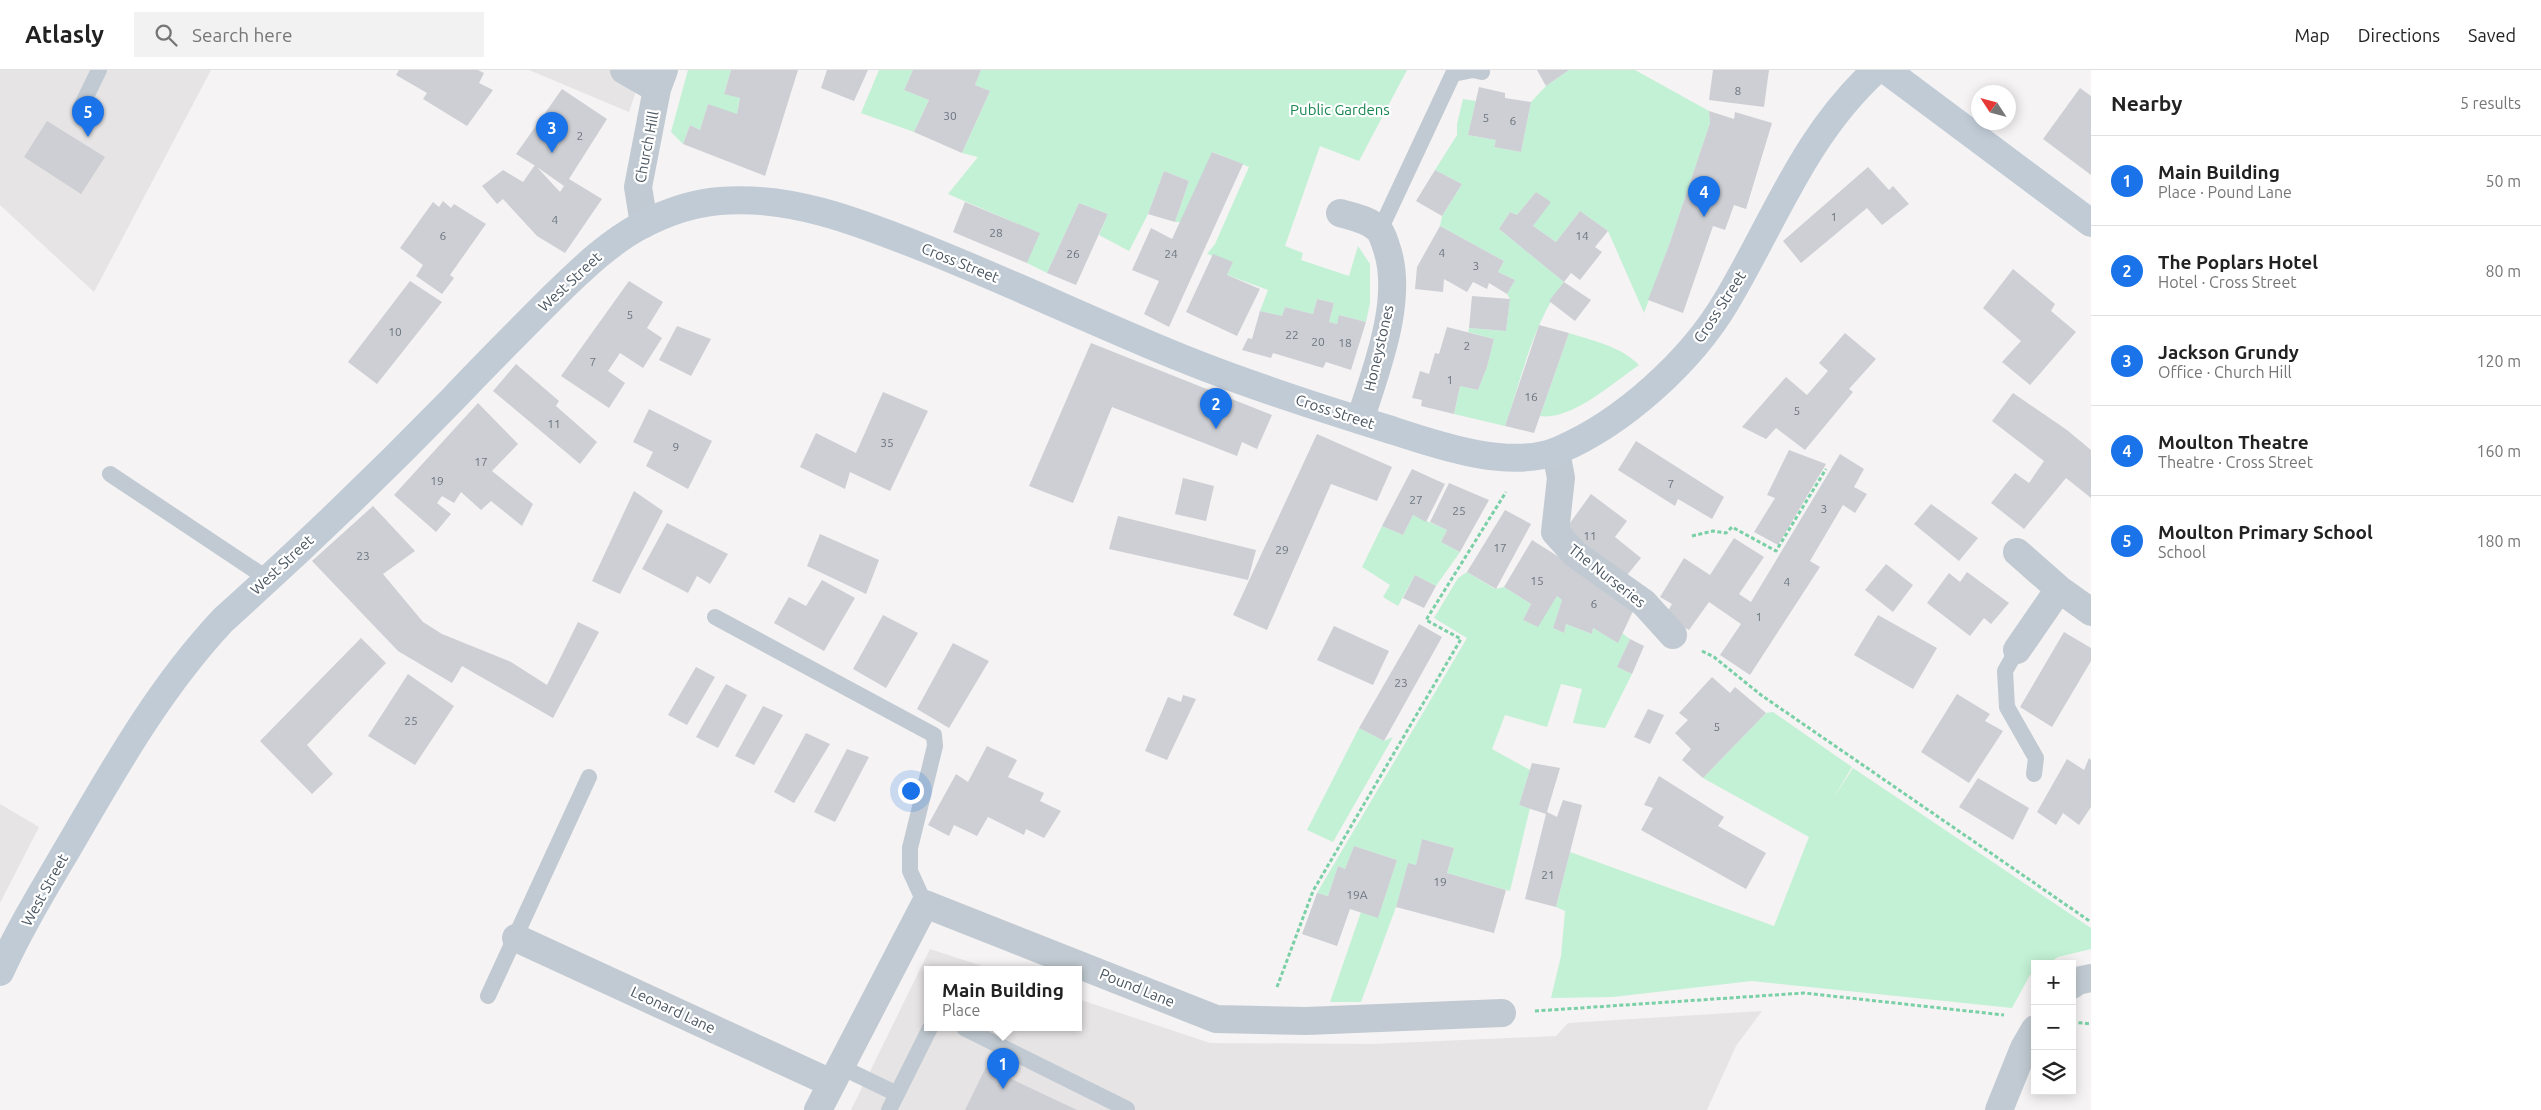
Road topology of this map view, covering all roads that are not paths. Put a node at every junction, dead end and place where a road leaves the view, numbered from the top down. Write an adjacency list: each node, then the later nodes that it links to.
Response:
1 (99, 70): 7 (lane)
2 (624, 70): 6 (street)
3 (1876, 70): 13 (street, Cross Street)
4 (1886, 70): 9 (street)
5 (1482, 72): 11 (lane)
6 (661, 80): 10 (street, Church Hill)
7 (80, 109)
8 (1340, 213): 11 (street)
9 (2091, 223)
10 (644, 224): 12 (street, Cross Street); 16 (street, West Street)
11 (1380, 230): 12 (street, Honeystones)
12 (1360, 420): 13 (street, Cross Street)
13 (1556, 452): 20 (street, The Nurseries)
14 (110, 474): 16 (lane)
15 (2016, 552): 17 (street)
16 (268, 579): 28 (street, West Street)
17 (2059, 589): 18 (street); 21 (street)
18 (2091, 612)
19 (715, 617): 24 (lane)
20 (1673, 635)
21 (2017, 650): 22 (lane)
22 (2034, 774)
23 (590, 778): 25 (lane)
24 (925, 904): 26 (street, Pound Lane); 36 (street)
25 (516, 938): 31 (lane); 36 (street, Leonard Lane)
26 (1082, 966)
27 (1082, 966): 32 (street, Pound Lane)
28 (0, 972)
29 (2091, 978): 30 (street)
30 (2076, 982)
31 (488, 996)
32 (1502, 1013)
33 (928, 1031): 37 (lane)
34 (970, 1031): 38 (lane)
35 (2031, 1036): 41 (street)
36 (835, 1075): 37 (lane); 39 (street)
37 (897, 1094): 40 (lane)
38 (1127, 1109)
39 (818, 1110)
40 (889, 1110)
41 (1999, 1110)

